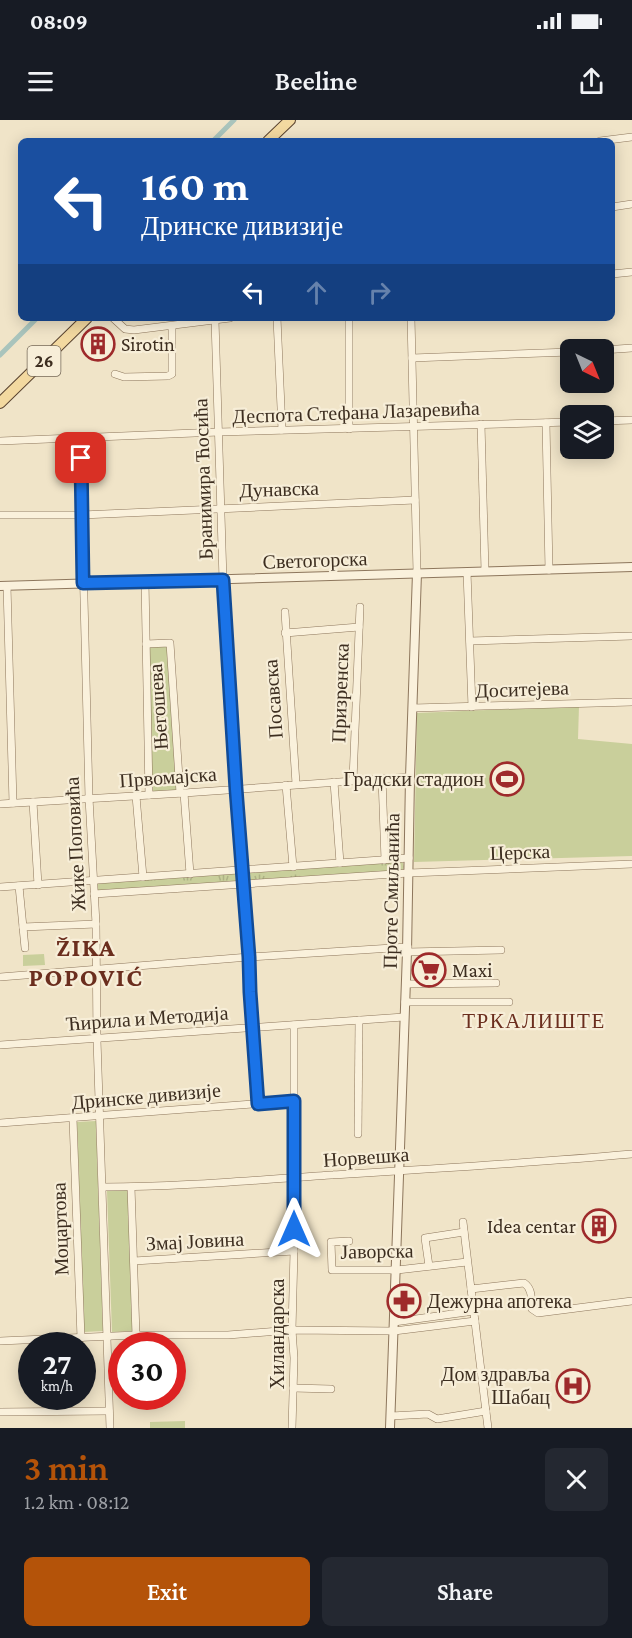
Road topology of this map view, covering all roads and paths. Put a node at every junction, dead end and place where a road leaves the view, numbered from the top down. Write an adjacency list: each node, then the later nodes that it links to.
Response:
1 (290, 120): 3 (main road)
2 (632, 137): 4 (street)
3 (271, 138)
4 (615, 139)
5 (632, 204): 6 (street)
6 (615, 207)
7 (632, 272): 8 (street)
8 (615, 274)
9 (84, 321): 22 (main road, 26)
10 (112, 321): 16 (street)
11 (208, 321): 16 (street)
12 (215, 321): 31 (street, Бранимира Ћосића)
13 (277, 321): 30 (street)
14 (349, 321): 29 (street)
15 (411, 321): 20 (street, Проте Смиљанића)
16 (172, 326): 21 (street)
17 (632, 348): 18 (street)
18 (614, 349)
19 (560, 352): 20 (street)
20 (412, 358): 28 (street, Проте Смиљанића)
21 (115, 374)
22 (0, 403)
23 (632, 420): 24 (street)
24 (614, 421)
25 (560, 422): 26 (street, Деспота Стефана Лазаревића)
26 (546, 423): 27 (street, Деспота Стефана Лазаревића); 39 (street)
27 (481, 424): 28 (street, Деспота Стефана Лазаревића); 40 (street)
28 (413, 427): 29 (street, Деспота Стефана Лазаревића); 34 (street, Проте Смиљанића)
29 (349, 429): 30 (street, Деспота Стефана Лазаревића)
30 (282, 430): 31 (street, Деспота Стефана Лазаревића)
31 (219, 432): 32 (street, Деспота Стефана Лазаревића); 35 (street, Бранимира Ћосића)
32 (80, 438): 33 (street, Деспота Стефана Лазаревића); 36 (street, Жике Поповића)
33 (0, 441)
34 (415, 500): 35 (street, Дунавска); 42 (street, Проте Смиљанића)
35 (221, 508): 36 (street, Дунавска); 43 (street, Бранимира Ћосића)
36 (82, 514): 37 (street, Дунавска); 45 (street, Жике Поповића)
37 (0, 515)
38 (632, 567): 39 (street, Светогорска)
39 (549, 570): 40 (street, Светогорска)
40 (485, 571): 41 (street, Светогорска)
41 (467, 572): 42 (street, Светогорска); 52 (street)
42 (417, 573): 43 (street, Светогорска); 56 (street, Проте Смиљанића)
43 (223, 580): 44 (street, Светогорска); 63 (street, Бранимира Ћосића)
44 (145, 581): 45 (street, Светогорска); 53 (street, Његошева)
45 (83, 583): 46 (street, Светогорска); 67 (street, Жике Поповића)
46 (3, 586): 69 (street)
47 (360, 607): 49 (street, Призренска)
48 (285, 612): 50 (street, Посавска)
49 (359, 627): 50 (street); 59 (street, Призренска)
50 (285, 633): 61 (street, Посавска)
51 (632, 636): 52 (street)
52 (470, 641): 55 (street)
53 (146, 644): 64 (street, Његошева); 65 (street, Његошева)
54 (632, 702): 55 (street, Доситејева)
55 (472, 707): 56 (street, Доситејева)
56 (413, 708): 57 (street, Проте Смиљанића)
57 (410, 777): 58 (street, Првомајска); 71 (street, Проте Смиљанића)
58 (382, 778): 59 (street, Првомајска); 72 (street)
59 (353, 780): 60 (street, Првомајска)
60 (334, 782): 61 (street, Првомајска); 73 (street)
61 (296, 784): 62 (street, Првомајска)
62 (286, 785): 63 (street, Првомајска); 75 (street)
63 (236, 789): 64 (street, Првомајска); 76 (street, Бранимира Ћосића)
64 (182, 793): 65 (street, Првомајска); 78 (street)
65 (148, 795): 66 (street, Првомајска)
66 (136, 796): 67 (street, Првомајска); 79 (street)
67 (89, 798): 68 (street, Првомајска); 80 (street, Жике Поповића)
68 (33, 802): 69 (street, Првомајска); 82 (street)
69 (13, 803): 70 (street, Првомајска)
70 (0, 804)
71 (409, 858): 72 (street); 77 (street, Проте Смиљанића)
72 (385, 860): 73 (street)
73 (340, 863): 75 (street)
74 (632, 864): 77 (street, Церска)
75 (293, 867): 76 (street)
76 (242, 870): 78 (street); 81 (street, Бранимира Ћосића)
77 (409, 873): 81 (street, Церска); 89 (street, Проте Смиљанића)
78 (190, 874): 79 (street)
79 (143, 877): 80 (street)
80 (94, 880): 82 (street); 85 (street, Жике Поповића)
81 (243, 884): 85 (street, Церска); 91 (street, Бранимира Ћосића)
82 (38, 885): 83 (street)
83 (19, 886): 84 (street); 87 (street)
84 (0, 887)
85 (94, 894): 86 (street, Жике Поповића)
86 (96, 924): 87 (street); 92 (street, Жике Поповића)
87 (24, 927): 88 (street)
88 (25, 948)
89 (407, 949): 90 (street); 91 (street); 95 (street, Проте Смиљанића)
90 (501, 950)
91 (249, 957): 92 (street); 101 (street, Бранимира Ћосића)
92 (96, 969): 93 (street); 102 (street, Жике Поповића)
93 (0, 977)
94 (496, 983): 95 (street)
95 (406, 984): 96 (street, Проте Смиљанића)
96 (405, 1002): 97 (street); 98 (street, Проте Смиљанића)
97 (509, 1002)
98 (404, 1017): 99 (street, Ћирила и Методија); 111 (street, Проте Смиљанића)
99 (359, 1020): 100 (street, Ћирила и Методија); 109 (street)
100 (294, 1025): 101 (street, Ћирила и Методија); 104 (street, Хиландарска)
101 (254, 1028): 102 (street, Ћирила и Методија); 105 (street, Бранимира Ћосића)
102 (97, 1038): 103 (street, Ћирила и Методија); 106 (street, Жике Поповића)
103 (0, 1045)
104 (294, 1101): 105 (street, Дринске дивизије); 112 (street, Хиландарска)
105 (258, 1104): 106 (street, Дринске дивизије)
106 (100, 1116): 107 (street, Дринске дивизије); 113 (street, Жике Поповића)
107 (73, 1119): 108 (street, Дринске дивизије); 129 (street, Моцартова)
108 (0, 1123)
109 (358, 1134)
110 (632, 1154): 111 (street, Норвешка)
111 (400, 1171): 112 (street, Норвешка); 122 (street, Проте Смиљанића)
112 (294, 1178): 114 (street, Норвешка); 118 (street, Хиландарска)
113 (103, 1187): 114 (street, Норвешка); 133 (street, Жике Поповића)
114 (131, 1187): 119 (street)
115 (463, 1222): 116 (street)
116 (464, 1232): 120 (street); 121 (street)
117 (349, 1241): 122 (street, Јаворска)
118 (294, 1251): 119 (street, Змај Јовина); 128 (street, Хиландарска)
119 (134, 1261): 130 (street)
120 (467, 1262): 121 (street, Јаворска); 123 (street)
121 (429, 1266): 122 (street, Јаворска)
122 (397, 1270): 127 (street, Проте Смиљанића)
123 (471, 1289): 124 (street); 125 (street)
124 (632, 1301)
125 (474, 1311): 126 (street); 127 (street)
126 (475, 1320): 127 (street); 139 (street)
127 (394, 1327): 128 (street); 141 (street, Проте Смиљанића)
128 (292, 1330): 131 (street); 136 (street, Хиландарска)
129 (81, 1332)
130 (136, 1332)
131 (186, 1335)
132 (96, 1337): 133 (street)
133 (108, 1337)
134 (18, 1340): 135 (street)
135 (0, 1341)
136 (293, 1388): 137 (street); 144 (street, Хиландарска)
137 (331, 1389)
138 (109, 1411): 140 (street); 143 (street, Жике Поповића)
139 (486, 1411): 142 (street); 147 (street)
140 (0, 1412)
141 (391, 1416): 142 (street); 145 (street, Проте Смиљанића)
142 (437, 1419): 146 (street)
143 (110, 1428)
144 (292, 1428)
145 (390, 1428)
146 (438, 1428)
147 (488, 1428)

